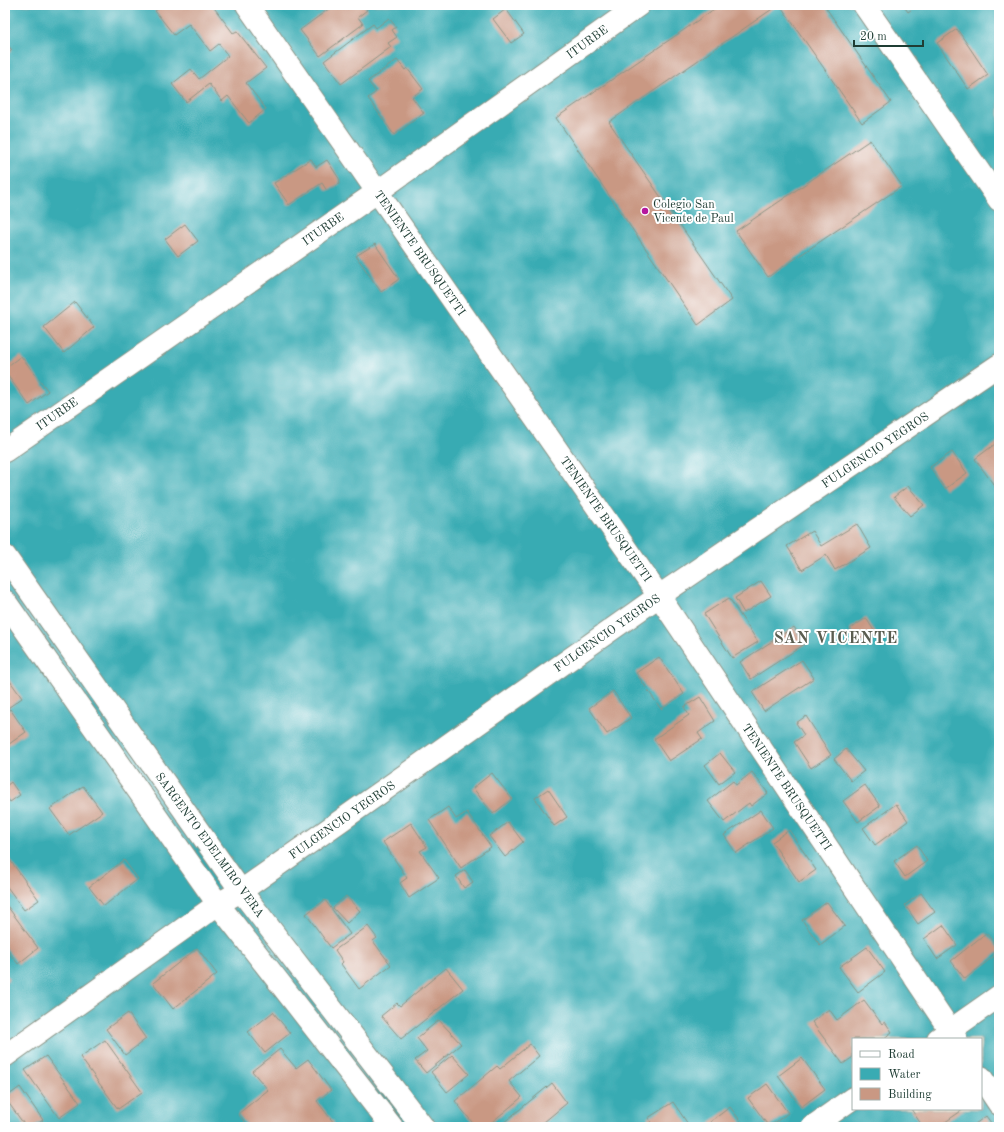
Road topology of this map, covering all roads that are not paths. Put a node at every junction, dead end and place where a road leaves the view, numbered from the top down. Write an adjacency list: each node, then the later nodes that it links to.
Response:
1 (247, 5): 4 (street, TENIENTE BRUSQUETTI)
2 (639, 5): 4 (street, ITURBE)
3 (864, 5): 5 (street)
4 (377, 192): 7 (street, ITURBE); 9 (street, TENIENTE BRUSQUETTI)
5 (999, 200)
6 (999, 365): 9 (street, FULGENCIO YEGROS)
7 (5, 450)
8 (5, 556): 11 (street, SARGENTO EDELMIRO VERA)
9 (659, 596): 11 (street, FULGENCIO YEGROS); 14 (street, TENIENTE BRUSQUETTI)
10 (5, 600): 12 (street)
11 (241, 891): 12 (street, FULGENCIO YEGROS); 20 (street, SARGENTO EDELMIRO VERA)
12 (218, 904): 15 (street, FULGENCIO YEGROS); 19 (street)
13 (999, 996): 14 (street)
14 (948, 1036)
15 (5, 1056)
16 (982, 1078): 18 (street)
17 (852, 1099): 21 (street)
18 (999, 1104)
19 (392, 1127)
20 (423, 1127)
21 (812, 1127)

